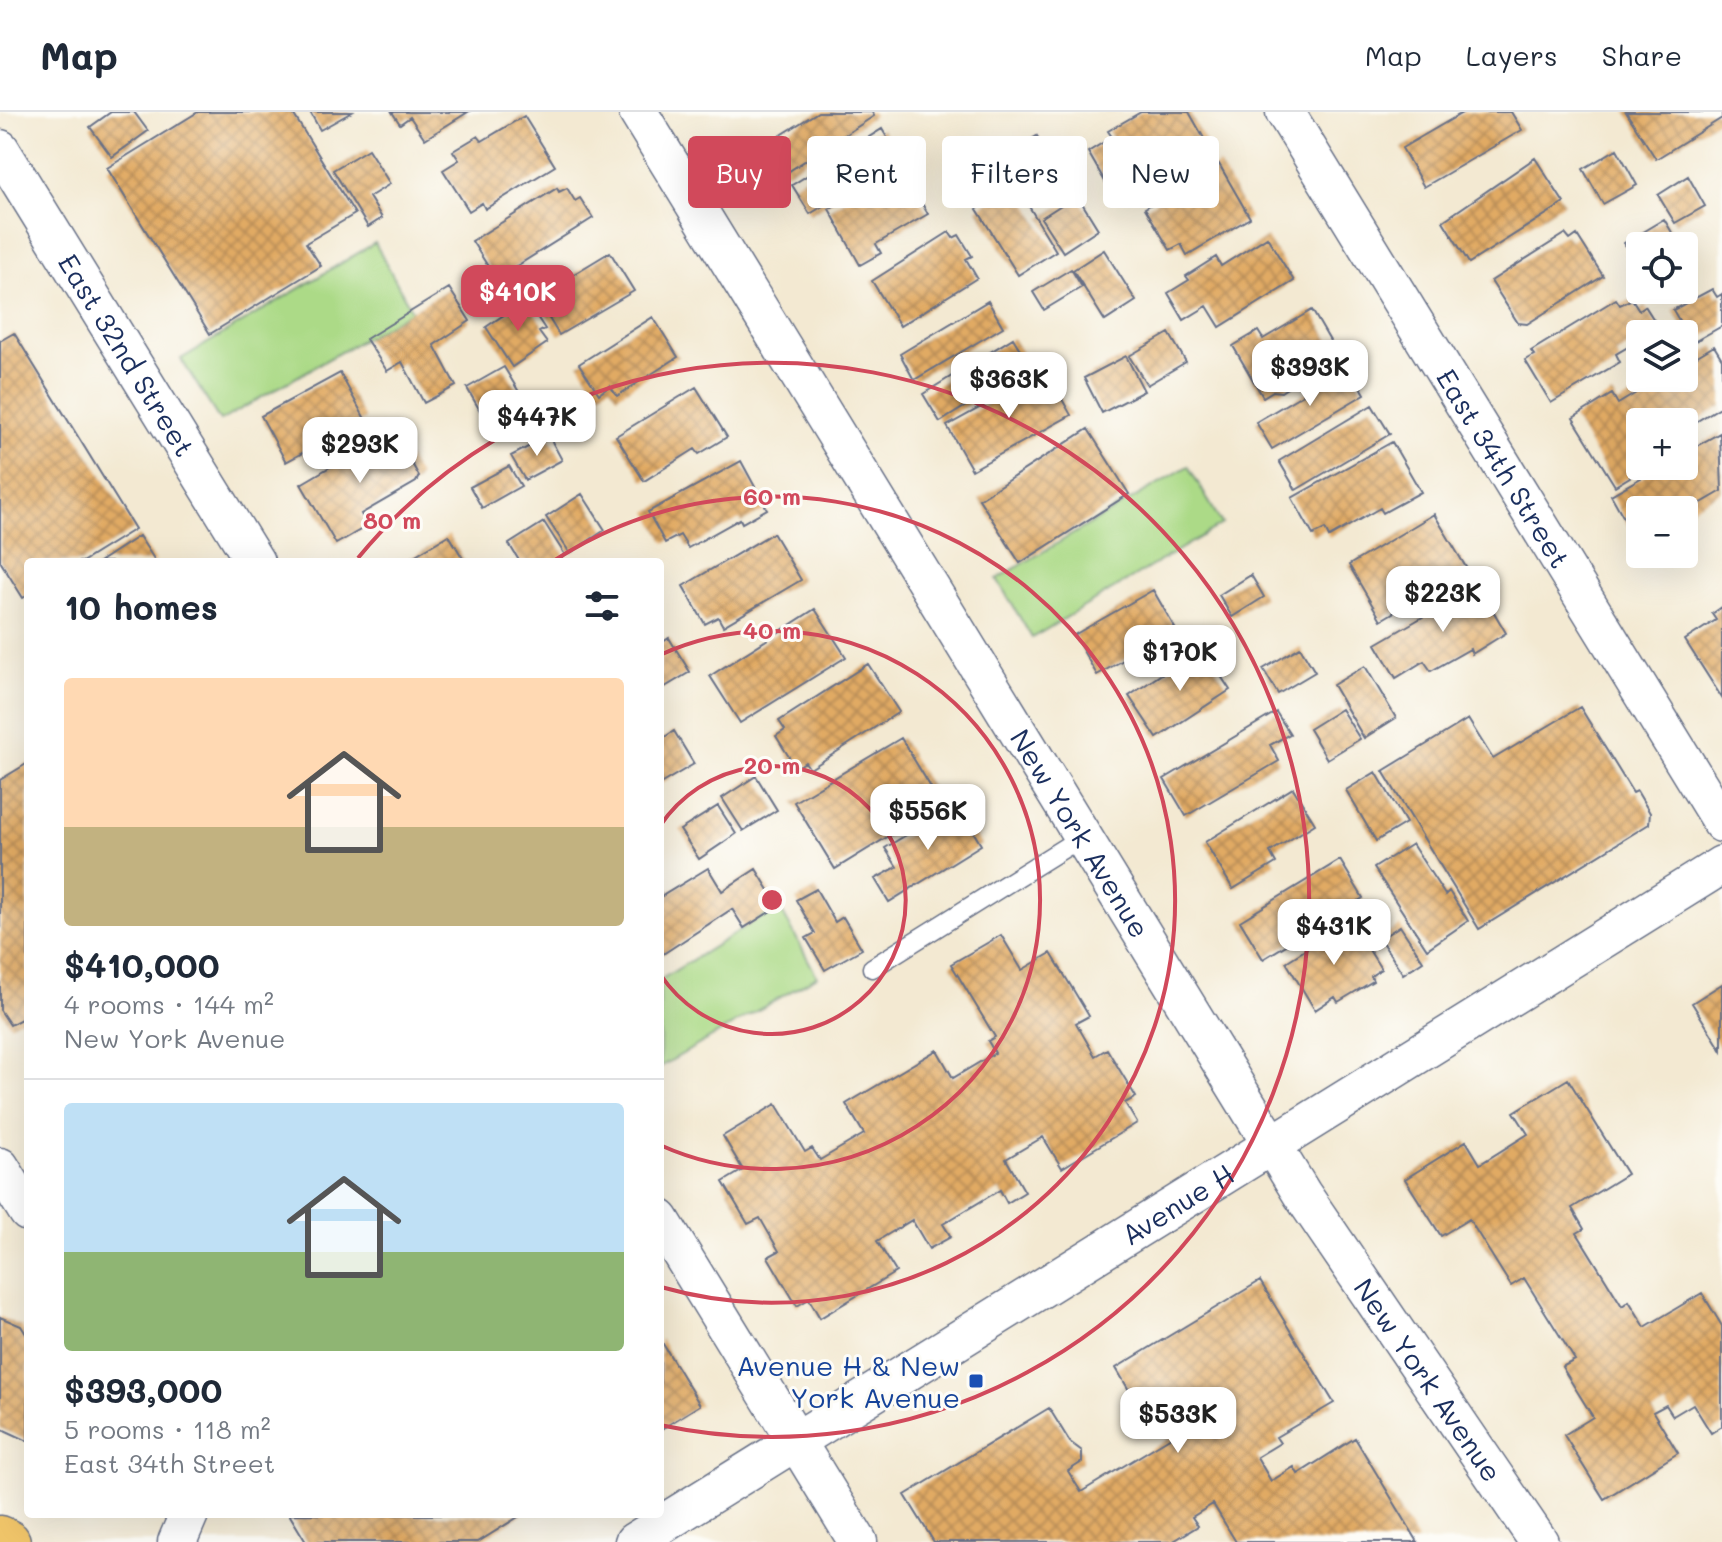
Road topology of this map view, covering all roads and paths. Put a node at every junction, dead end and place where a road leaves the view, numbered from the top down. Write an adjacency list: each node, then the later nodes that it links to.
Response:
1 (638, 112): 6 (street, New York Avenue)
2 (1285, 112): 5 (street, East 34th Street)
3 (0, 149): 4 (street, East 32nd Street)
4 (253, 558)
5 (1722, 823)
6 (1085, 835): 8 (lane); 9 (street, New York Avenue)
7 (1722, 865): 9 (street, Avenue H)
8 (872, 968)
9 (1271, 1143): 13 (street, Avenue H); 20 (street, New York Avenue)
10 (0, 1167): 11 (street)
11 (24, 1206)
12 (664, 1226): 13 (street)
13 (797, 1442): 18 (street, Avenue H); 19 (street)
14 (187, 1518): 17 (street)
15 (0, 1538): 16 (main road)
16 (8, 1542)
17 (177, 1542)
18 (634, 1542)
19 (858, 1542)
20 (1539, 1542)

